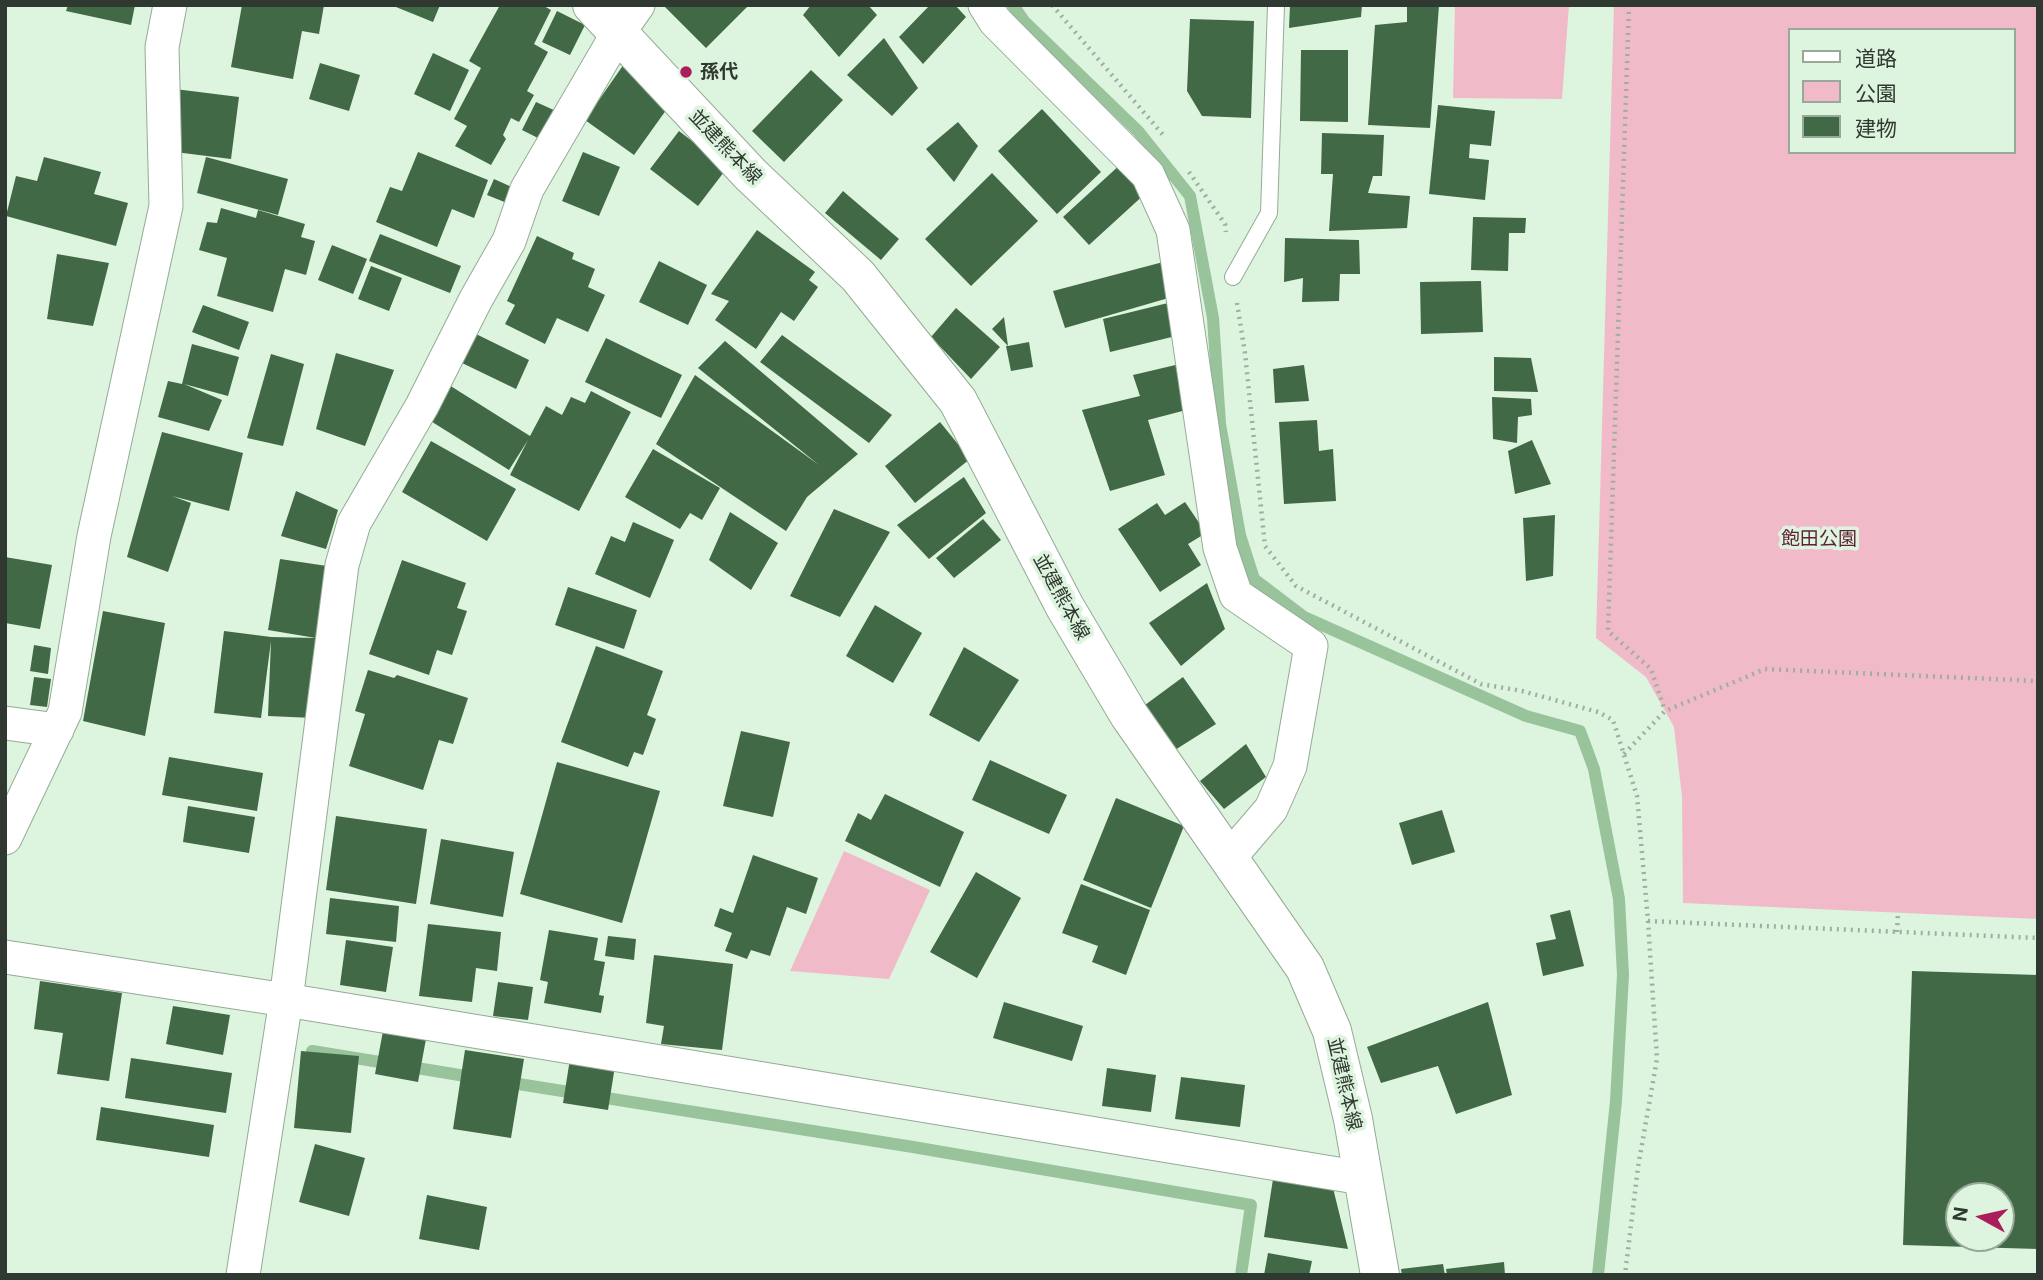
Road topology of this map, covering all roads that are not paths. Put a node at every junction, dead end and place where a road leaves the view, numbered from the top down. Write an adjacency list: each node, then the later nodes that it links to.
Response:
1 (170, 5): 8 (street)
2 (592, 5): 5 (main road, 並建熊本線)
3 (985, 5): 10 (street)
4 (1276, 5): 6 (lane)
5 (628, 19): 10 (main road, 並建熊本線); 12 (street)
6 (1233, 277)
7 (5, 723): 8 (street)
8 (57, 730): 9 (street)
9 (5, 838)
10 (1229, 858): 13 (main road, 並建熊本線)
11 (5, 957): 12 (street)
12 (286, 1000): 13 (street); 14 (street)
13 (1362, 1178): 15 (main road, 並建熊本線)
14 (243, 1275)
15 (1380, 1275)

